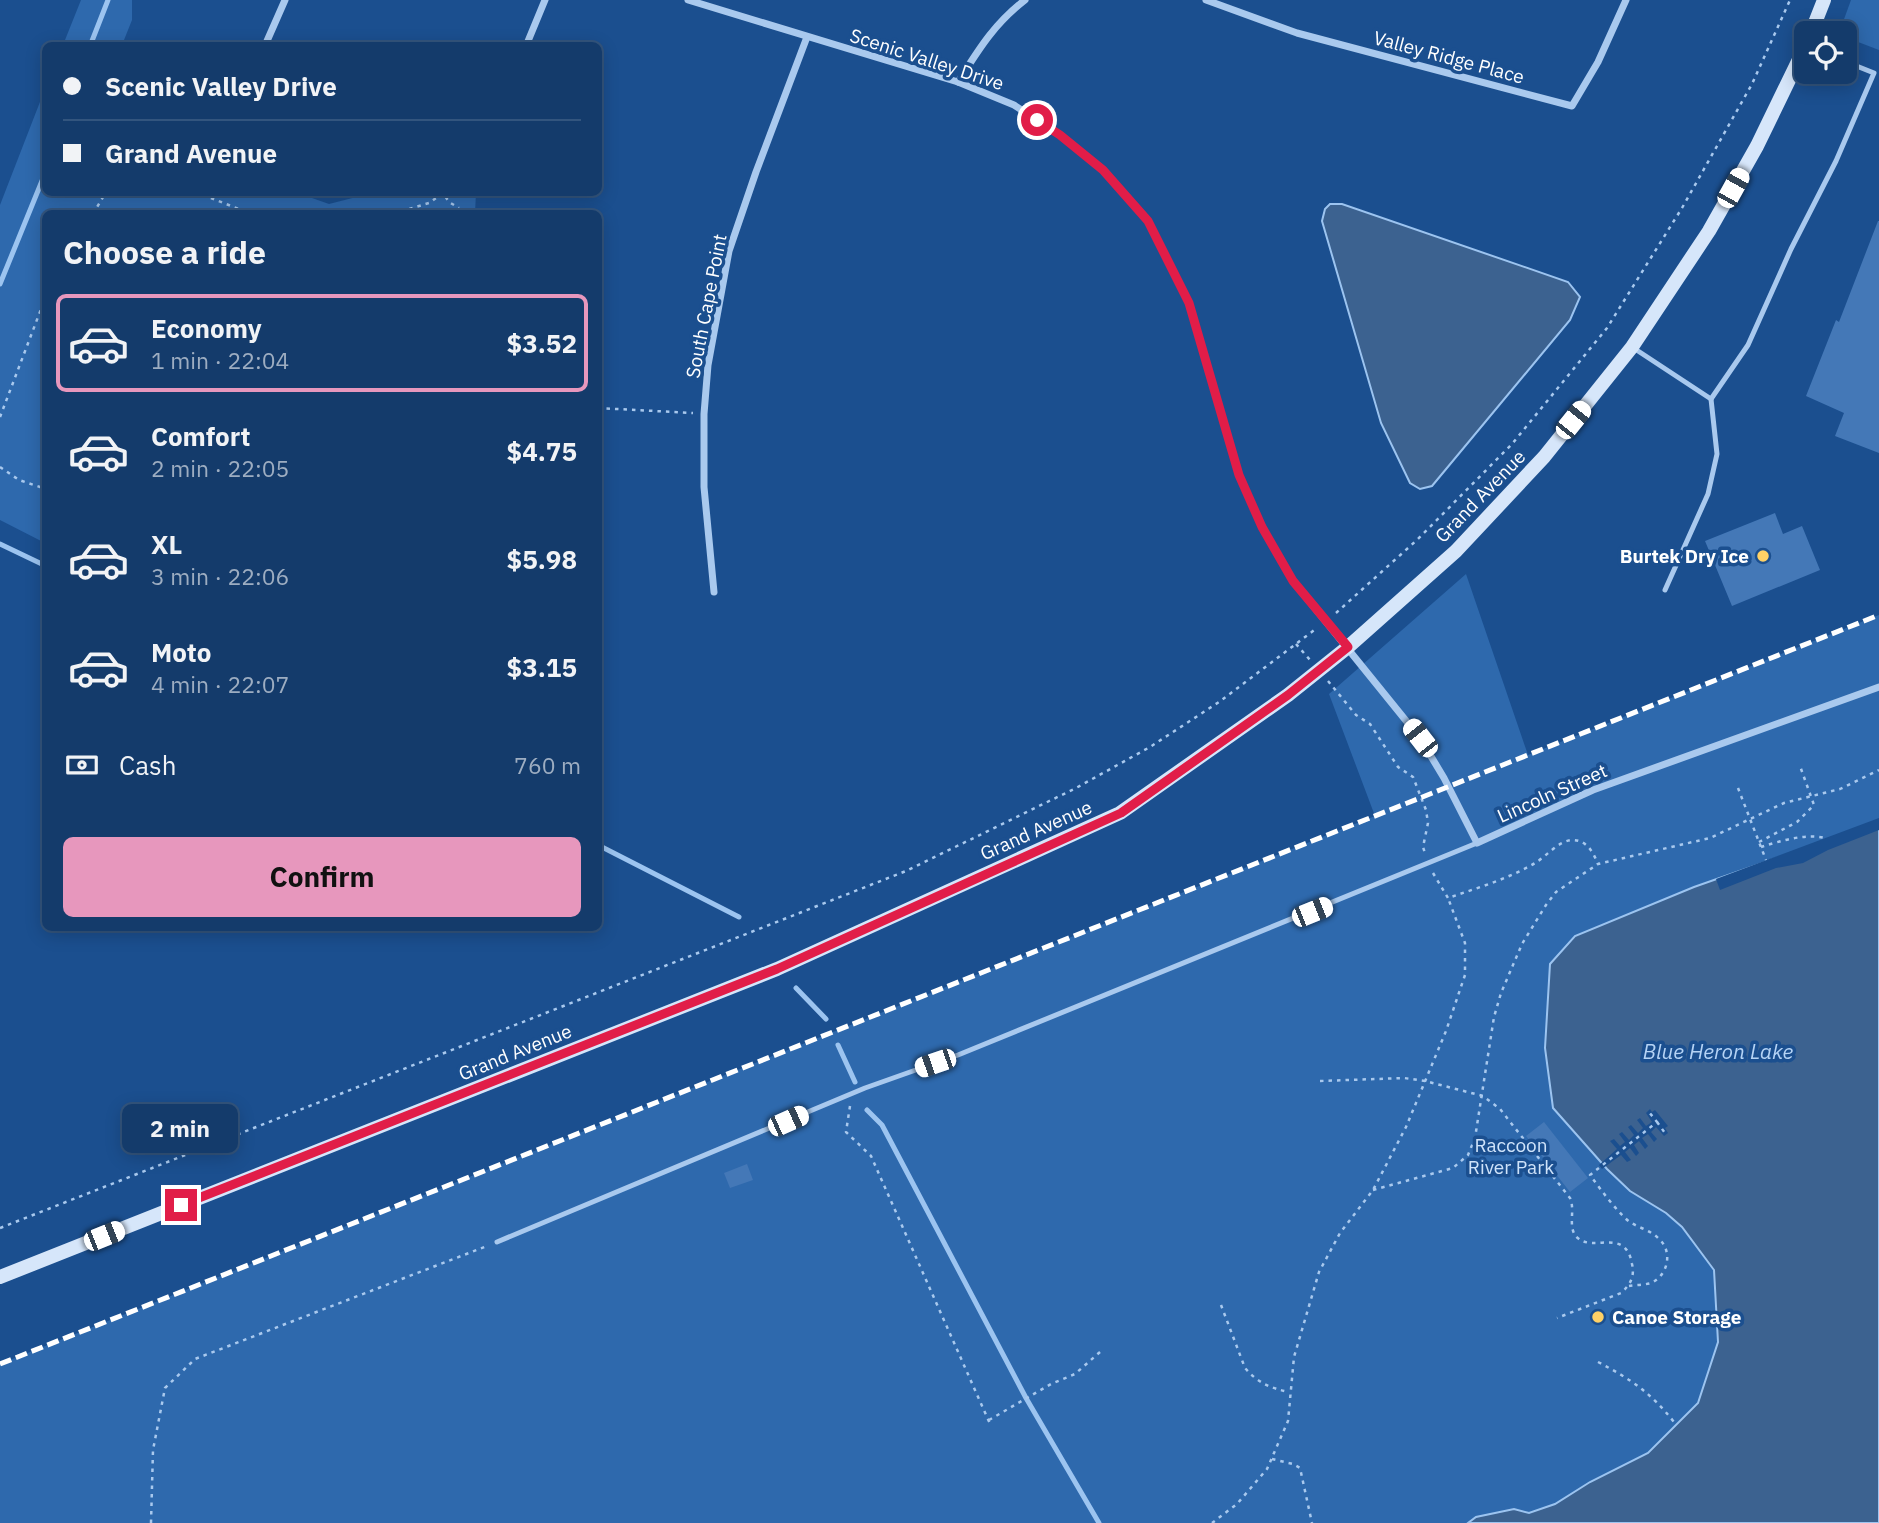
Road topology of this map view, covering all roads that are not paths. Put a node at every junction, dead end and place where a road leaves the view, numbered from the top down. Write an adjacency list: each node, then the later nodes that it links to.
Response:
1 (285, 0): 10 (street)
2 (545, 0): 11 (street)
3 (688, 0): 9 (street, Scenic Valley Drive)
4 (1026, 0): 15 (street)
5 (1206, 0): 6 (street, Valley Ridge Place)
6 (1626, 0)
7 (1824, 0): 8 (main road)
8 (1816, 21)
9 (807, 37): 15 (street, Scenic Valley Drive); 19 (street, South Cape Point)
10 (267, 41)
11 (528, 42)
12 (1857, 66): 14 (lane)
13 (1794, 70): 16 (main road, Grand Avenue)
14 (1877, 74): 17 (lane)
15 (958, 82): 20 (street, Scenic Valley Drive)
16 (1632, 347): 17 (lane); 20 (main road, Grand Avenue)
17 (1711, 399): 18 (lane)
18 (1665, 590)
19 (714, 592)
20 (1348, 647): 22 (street); 24 (main road, Grand Avenue)
21 (1879, 686): 22 (street, Lincoln Street)
22 (1477, 843): 23 (lane)
23 (497, 1242)
24 (0, 1277)

